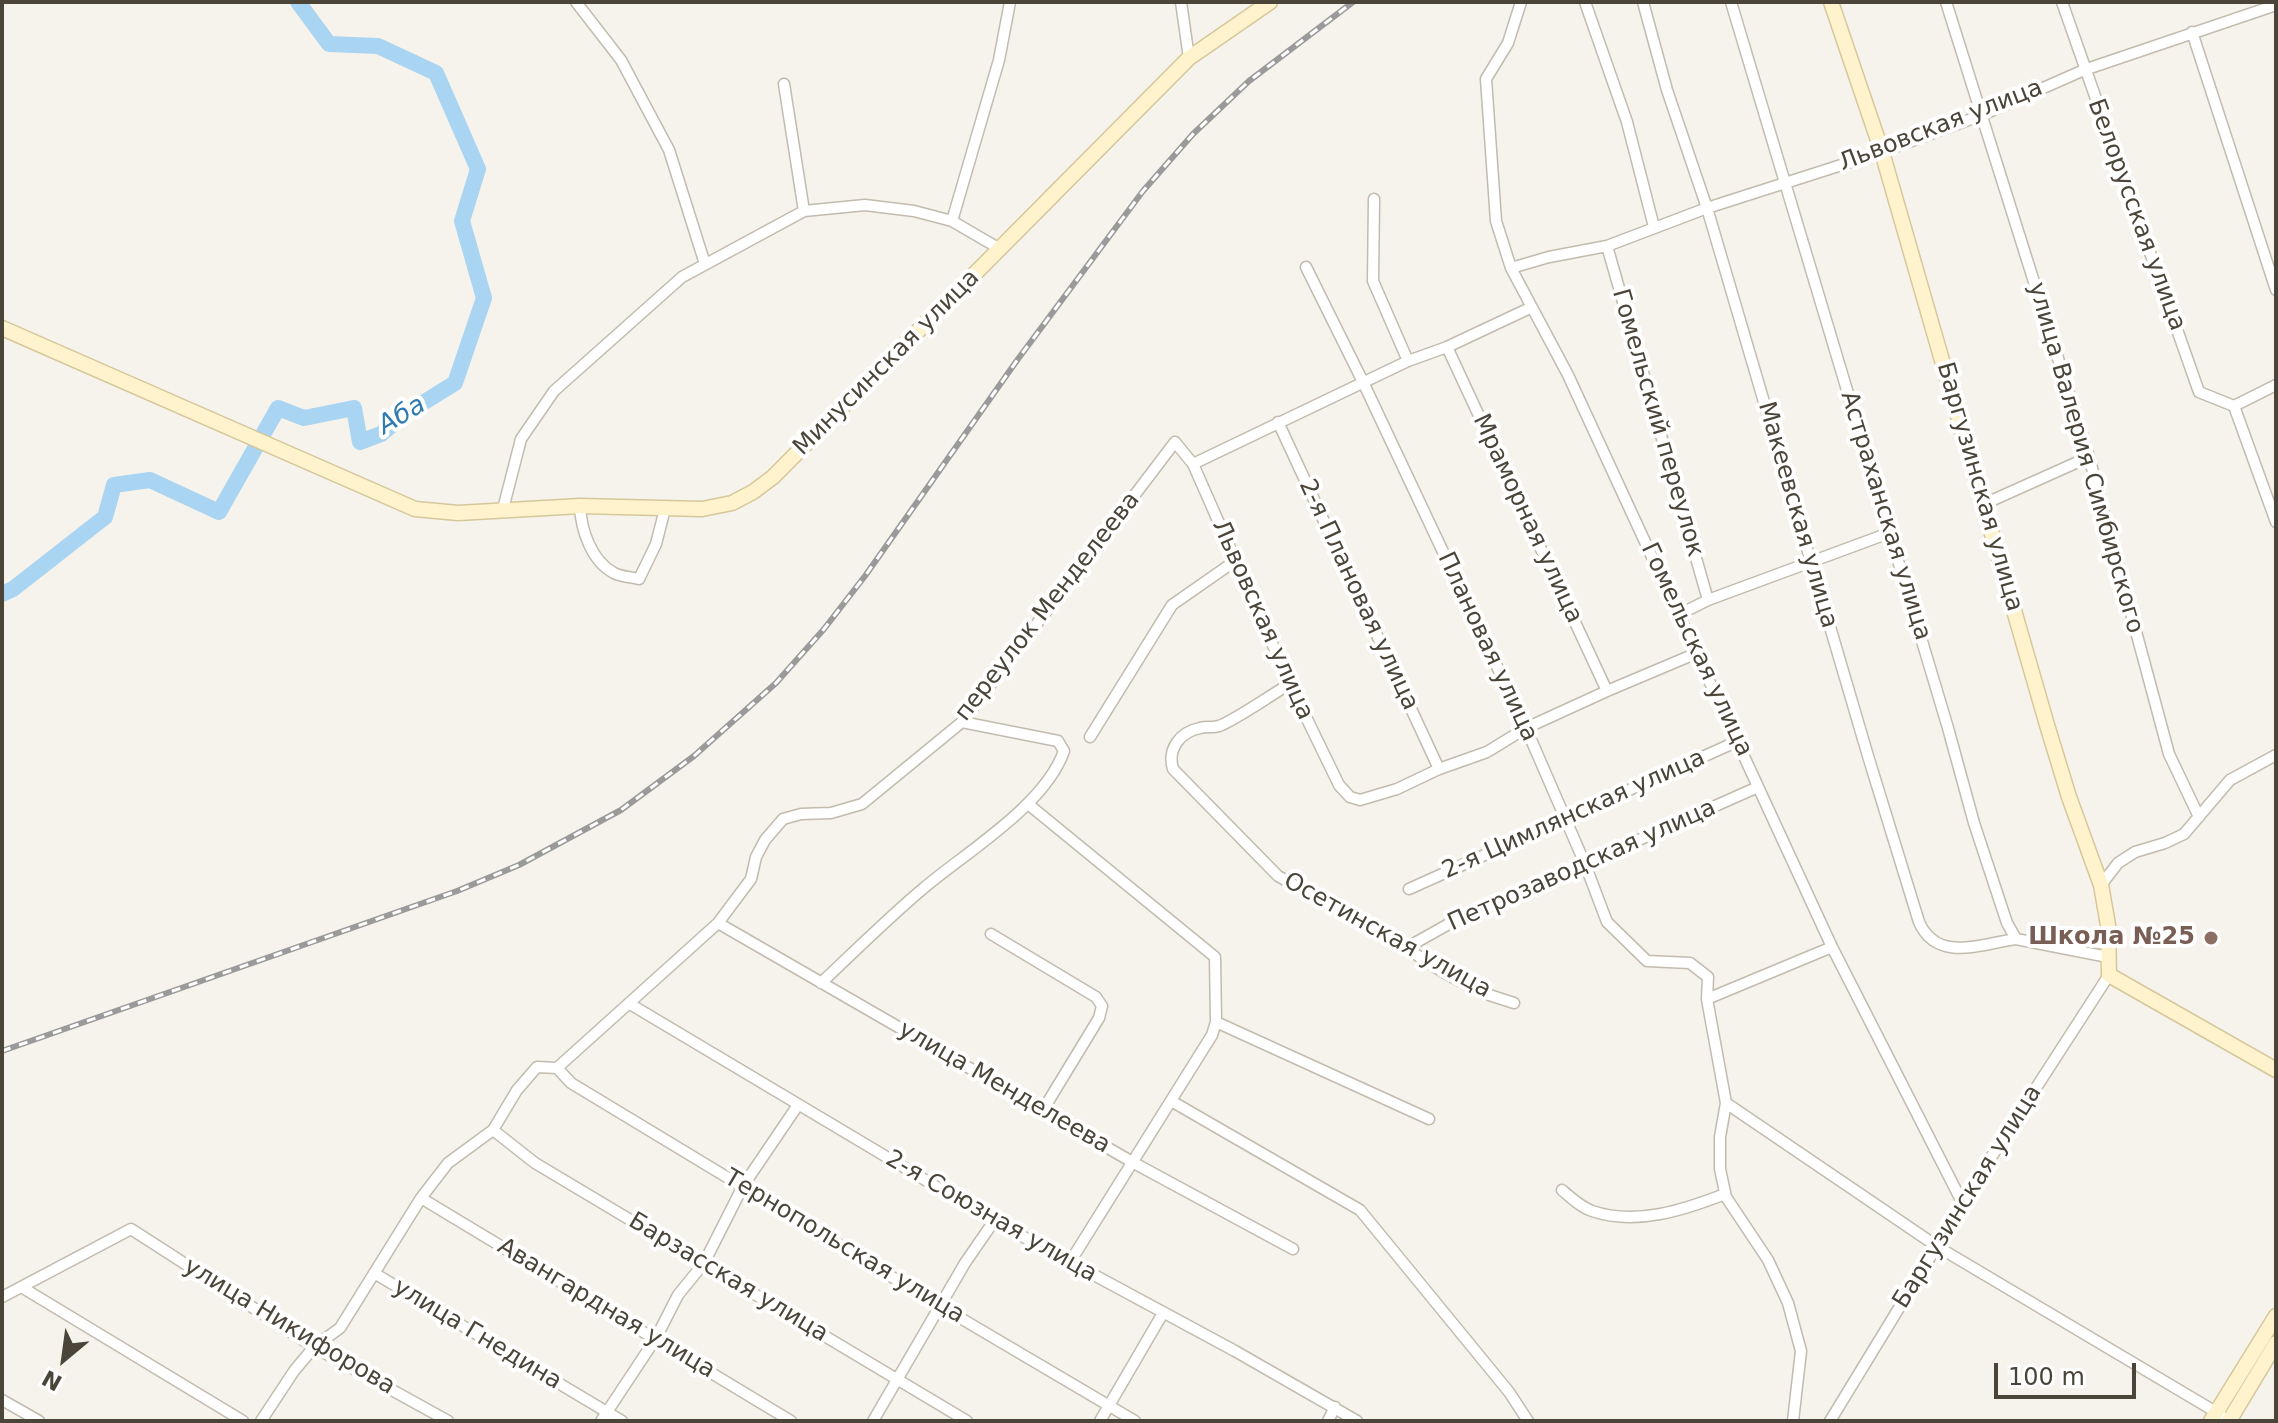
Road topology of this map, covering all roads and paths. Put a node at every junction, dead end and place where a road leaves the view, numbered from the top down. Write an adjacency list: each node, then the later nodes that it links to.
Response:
1 (576, 2): 27 (street)
2 (1010, 2): 23 (street)
3 (1181, 2): 14 (street)
4 (1270, 2): 14 (main road, Минусинская улица)
5 (1521, 2): 29 (street, Гомельская улица)
6 (1585, 2): 24 (street)
7 (1643, 2): 21 (street, Макеевская улица)
8 (1731, 2): 19 (street, Астраханская улица)
9 (1831, 2): 18 (main road, Баргузинская улица)
10 (1946, 2): 17 (street, улица Валерия Симбирского)
11 (2062, 2): 15 (street, Белорусская улица)
12 (2276, 5): 13 (street, Львовская улица)
13 (2192, 32): 15 (street, Львовская улица); 30 (street)
14 (1189, 58): 26 (main road, Минусинская улица)
15 (2084, 70): 17 (street, Львовская улица); 37 (street, Белорусская улица)
16 (784, 84): 22 (street)
17 (1982, 115): 18 (street, Львовская улица); 40 (street, улица Валерия Симбирского)
18 (1882, 152): 19 (street, Львовская улица); 42 (main road, Баргузинская улица)
19 (1785, 182): 21 (street, Львовская улица); 47 (street, Астраханская улица)
20 (1374, 199): 34 (street)
21 (1707, 208): 24 (street, Львовская улица); 49 (street, Макеевская улица)
22 (804, 211): 23 (street); 27 (street)
23 (952, 221): 26 (street)
24 (1654, 227): 25 (street, Львовская улица)
25 (1607, 246): 29 (street, Львовская улица); 50 (street, Гомельский переулок)
26 (1000, 249): 45 (main road, Минусинская улица)
27 (705, 264): 44 (street)
28 (1306, 267): 35 (street, Плановая улица)
29 (1511, 268): 31 (street, Гомельская улица)
30 (2276, 290)
31 (1530, 308): 33 (street); 51 (street, Гомельская улица)
32 (2, 328): 44 (main road, Минусинская улица)
33 (1447, 347): 34 (street); 54 (street, Мраморная улица)
34 (1408, 361): 35 (street)
35 (1363, 382): 38 (street); 56 (street, Плановая улица)
36 (2276, 385): 37 (street)
37 (2234, 406): 46 (street)
38 (1278, 422): 41 (street); 60 (street, 2-я Плановая улица)
39 (1175, 442): 41 (street, Львовская улица); 55 (street, переулок Менделеева)
40 (2089, 457): 42 (street); 63 (street, улица Валерия Симбирского)
41 (1193, 464): 48 (street, Львовская улица)
42 (1984, 504): 66 (main road, Баргузинская улица)
43 (580, 506): 44 (main road, Минусинская улица); 45 (main road, Минусинская улица); 45 (street)
44 (503, 509)
45 (665, 509)
46 (2275, 517)
47 (1889, 533): 49 (street); 70 (street, Астраханская улица)
48 (1235, 561): 53 (street, Львовская улица); 57 (street)
49 (1812, 563): 50 (street); 70 (street, Макеевская улица)
50 (1708, 600): 51 (street)
51 (1680, 614): 52 (street, Гомельская улица)
52 (1697, 653): 54 (street); 58 (street, Гомельская улица)
53 (1290, 684): 60 (street, Львовская улица); 72 (street, Осетинская улица)
54 (1607, 691): 56 (street)
55 (962, 722): 62 (street); 68 (street, переулок Менделеева)
56 (1526, 728): 60 (street); 64 (street, Плановая улица)
57 (1090, 737)
58 (1738, 741): 61 (street, Гомельская улица); 64 (street, 2-я Цимлянская улица)
59 (2276, 755): 63 (street)
60 (1439, 769)
61 (1758, 787): 65 (street, Петрозаводская улица); 71 (street, Гомельская улица)
62 (1028, 804): 75 (street); 79 (street)
63 (2199, 817): 66 (street)
64 (1565, 819): 65 (street, Плановая улица); 67 (street, 2-я Цимлянская улица)
65 (1585, 864): 72 (street, Петрозаводская улица); 76 (street, Плановая улица)
66 (2101, 885): 73 (main road, Баргузинская улица)
67 (1409, 889)
68 (718, 923): 75 (street, улица Менделеева); 78 (street, переулок Менделеева)
69 (991, 934): 85 (street)
70 (2016, 939): 73 (street)
71 (1832, 947): 76 (street); 93 (street, Гомельская улица)
72 (1406, 948): 77 (street, Осетинская улица)
73 (2108, 957): 74 (main road, Баргузинская улица)
74 (2109, 975): 81 (main road); 93 (street, Баргузинская улица)
75 (821, 983): 85 (street, улица Менделеева)
76 (1707, 999): 83 (street)
77 (1514, 1003)
78 (630, 1004): 80 (street, переулок Менделеева); 84 (street, 2-я Союзная улица)
79 (1216, 1022): 82 (street); 86 (street)
80 (557, 1068): 87 (street, переулок Менделеева); 89 (street, Тернопольская улица)
81 (2276, 1070)
82 (1173, 1102): 88 (street); 126 (street)
83 (1726, 1103): 91 (street); 95 (street)
84 (798, 1105): 89 (street); 94 (street, 2-я Союзная улица)
85 (1043, 1110): 88 (street, улица Менделеева)
86 (1429, 1119)
87 (493, 1130): 92 (street, переулок Менделеева); 98 (street, Барзасская улица)
88 (1134, 1163): 96 (street, улица Менделеева); 97 (street)
89 (743, 1186): 98 (street); 102 (street, Тернопольская улица)
90 (1562, 1190): 91 (street)
91 (1725, 1194): 127 (street)
92 (421, 1198): 99 (street, переулок Менделеева); 105 (street, Авангардная улица)
93 (1963, 1204): 95 (street, Баргузинская улица)
94 (994, 1221): 97 (street, 2-я Союзная улица); 102 (street)
95 (1938, 1247): 113 (street); 128 (street, Баргузинская улица)
96 (1293, 1249)
97 (1070, 1262): 103 (street, 2-я Союзная улица)
98 (704, 1263): 105 (street); 108 (street, Барзасская улица)
99 (374, 1273): 107 (street, переулок Менделеева); 112 (street, улица Гнедина)
100 (23, 1288): 101 (street); 107 (street, улица Никифорова); 115 (street)
101 (2, 1297)
102 (940, 1306): 108 (street); 110 (street, Тернопольская улица)
103 (1163, 1313): 110 (street); 111 (street, 2-я Союзная улица)
104 (2276, 1316): 113 (main road)
105 (656, 1338): 112 (street); 119 (street, Авангардная улица)
106 (2276, 1343): 113 (main road)
107 (314, 1347): 116 (street, переулок Менделеева); 117 (street, улица Никифорова)
108 (896, 1381): 120 (street); 121 (street, Барзасская улица)
109 (2, 1400): 114 (street)
110 (1109, 1407): 122 (street); 123 (street, Тернопольская улица)
111 (1335, 1407): 124 (street); 125 (street, 2-я Союзная улица)
112 (604, 1416): 118 (street, улица Гнедина)
113 (2221, 1418)
114 (39, 1421)
115 (243, 1421)
116 (261, 1421)
117 (448, 1421)
118 (622, 1421)
119 (791, 1421)
120 (873, 1421)
121 (967, 1421)
122 (1100, 1421)
123 (1135, 1421)
124 (1328, 1421)
125 (1357, 1421)
126 (1528, 1421)
127 (1793, 1421)
128 (1830, 1421)

